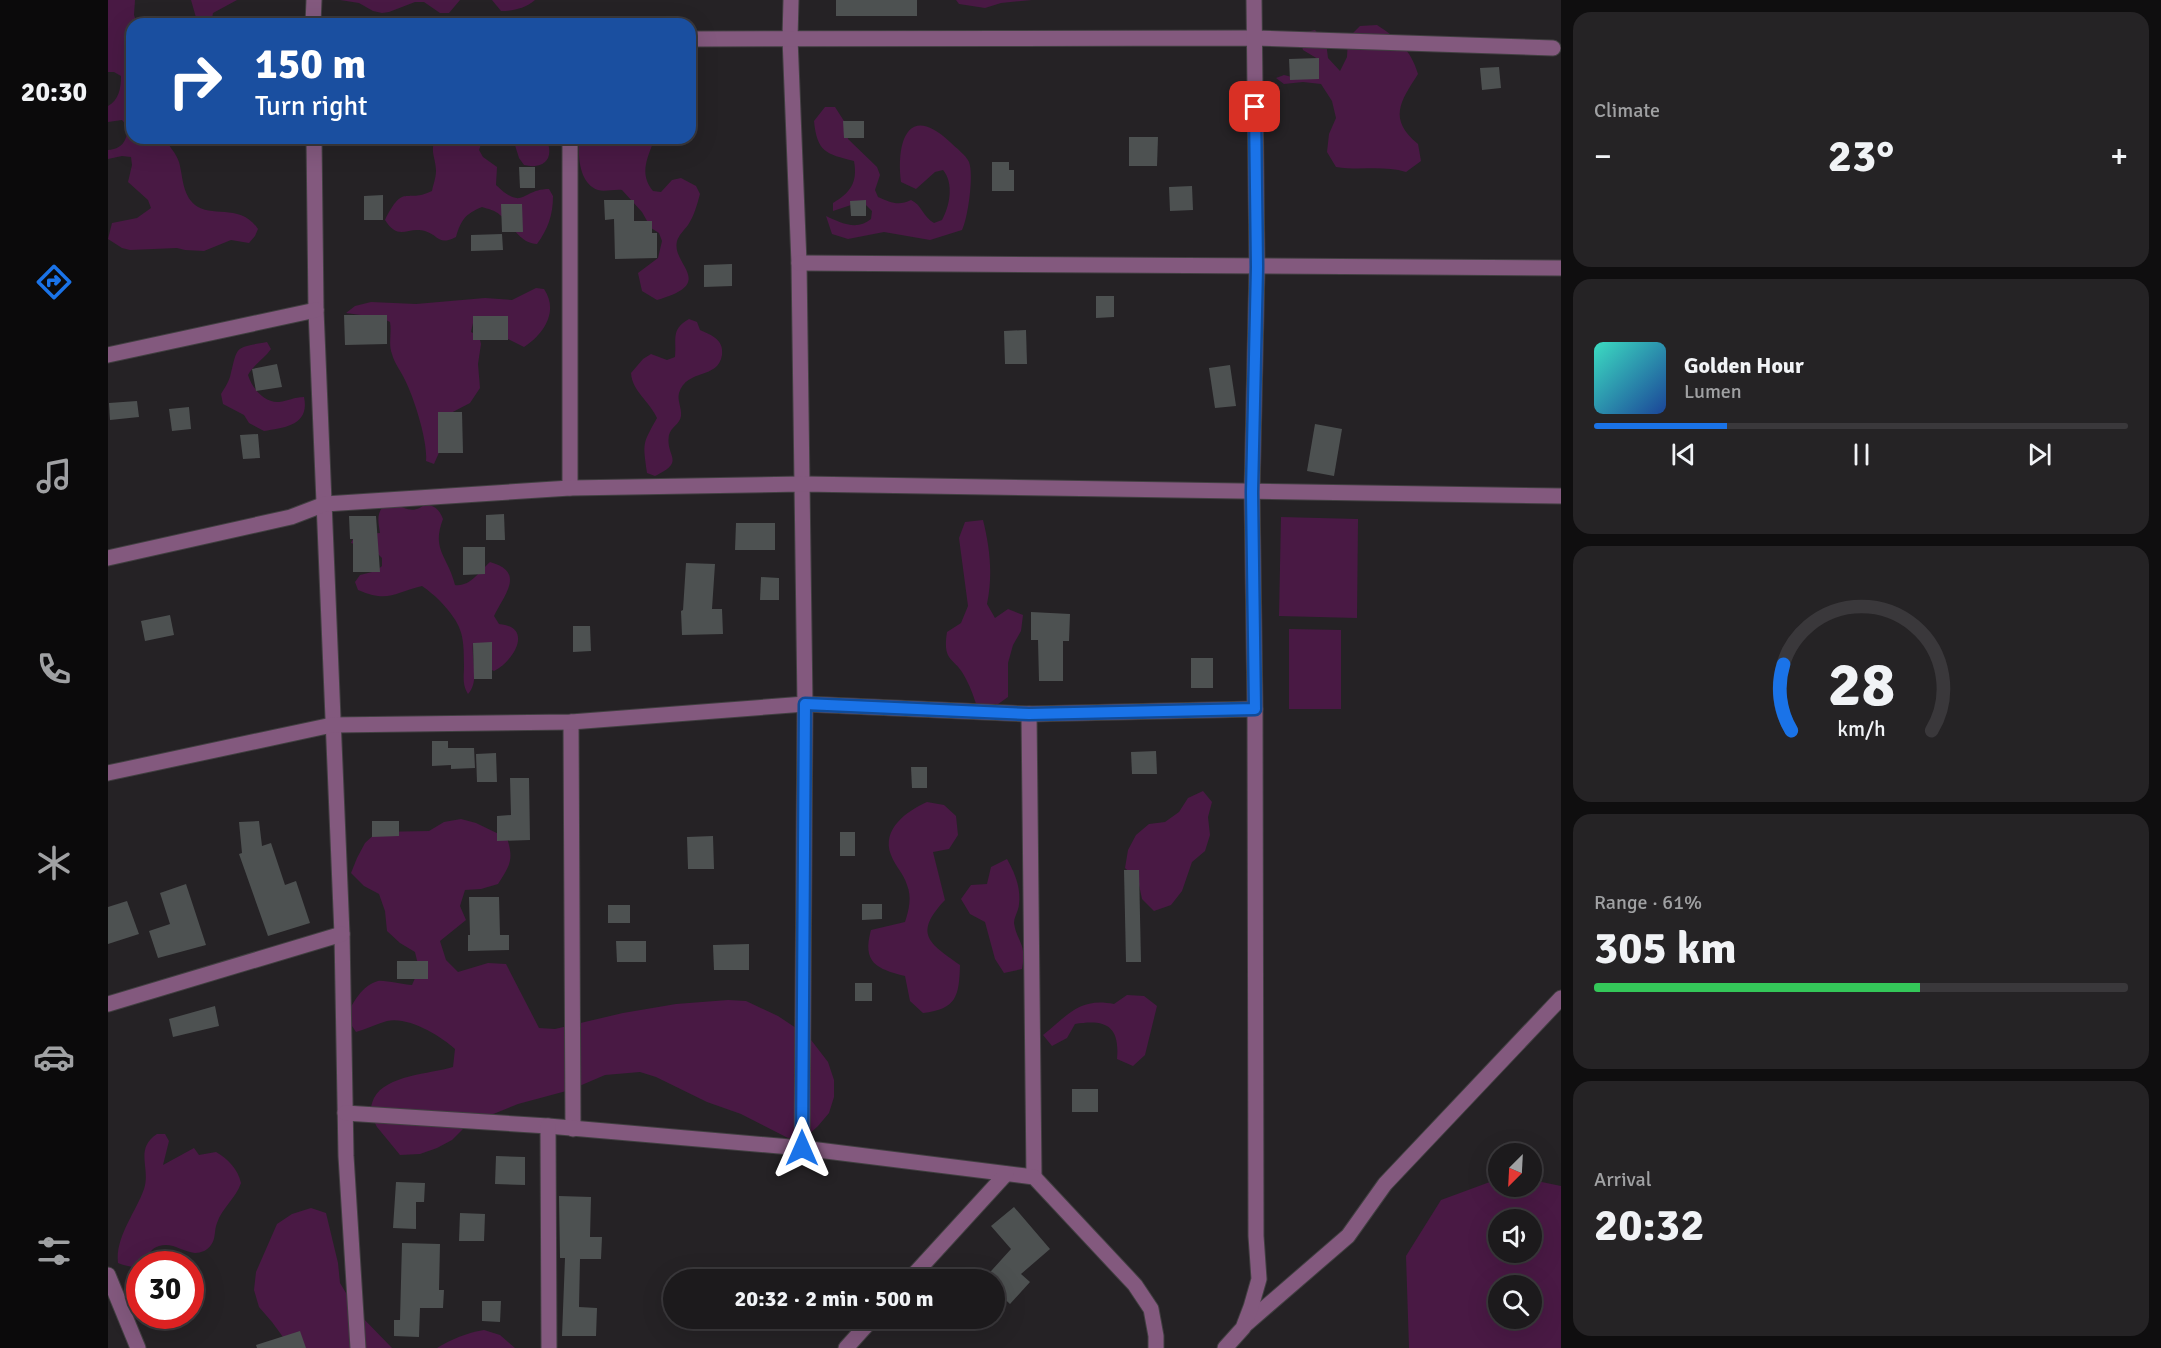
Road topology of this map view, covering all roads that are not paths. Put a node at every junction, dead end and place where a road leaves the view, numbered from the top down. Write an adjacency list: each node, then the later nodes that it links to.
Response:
1 (314, 0): 4 (street)
2 (791, 0): 5 (street)
3 (1254, 0): 6 (street)
4 (314, 18)
5 (790, 38): 6 (street); 7 (street); 11 (street)
6 (1254, 38): 8 (street); 12 (street)
7 (696, 39)
8 (1553, 48)
9 (314, 144): 14 (street)
10 (570, 144): 17 (street)
11 (799, 263): 12 (street); 16 (street)
12 (1257, 267): 13 (street); 18 (street)
13 (1561, 268)
14 (316, 310): 15 (street); 20 (street)
15 (108, 355)
16 (802, 484): 17 (street); 18 (street); 22 (street)
17 (570, 488): 20 (street)
18 (1252, 492): 19 (street); 23 (street)
19 (1561, 496)
20 (325, 504): 21 (street); 26 (street)
21 (108, 558)
22 (805, 704): 24 (street); 25 (street); 34 (street)
23 (1255, 709): 24 (street); 39 (street)
24 (1029, 714): 36 (street)
25 (571, 722): 26 (street); 33 (street)
26 (332, 725): 27 (street); 28 (street)
27 (108, 773)
28 (342, 934): 30 (street); 31 (street)
29 (1561, 998): 39 (street)
30 (108, 1004)
31 (345, 1113): 32 (street); 42 (street)
32 (548, 1126): 33 (street); 43 (street)
33 (573, 1129): 34 (street)
34 (802, 1148): 35 (street)
35 (1006, 1174): 36 (street); 37 (street)
36 (1034, 1177): 45 (street)
37 (919, 1269)
38 (108, 1275): 41 (street)
39 (1243, 1328): 46 (street)
40 (863, 1329): 44 (street)
41 (138, 1348)
42 (358, 1348)
43 (549, 1348)
44 (846, 1348)
45 (1156, 1348)
46 (1225, 1348)

